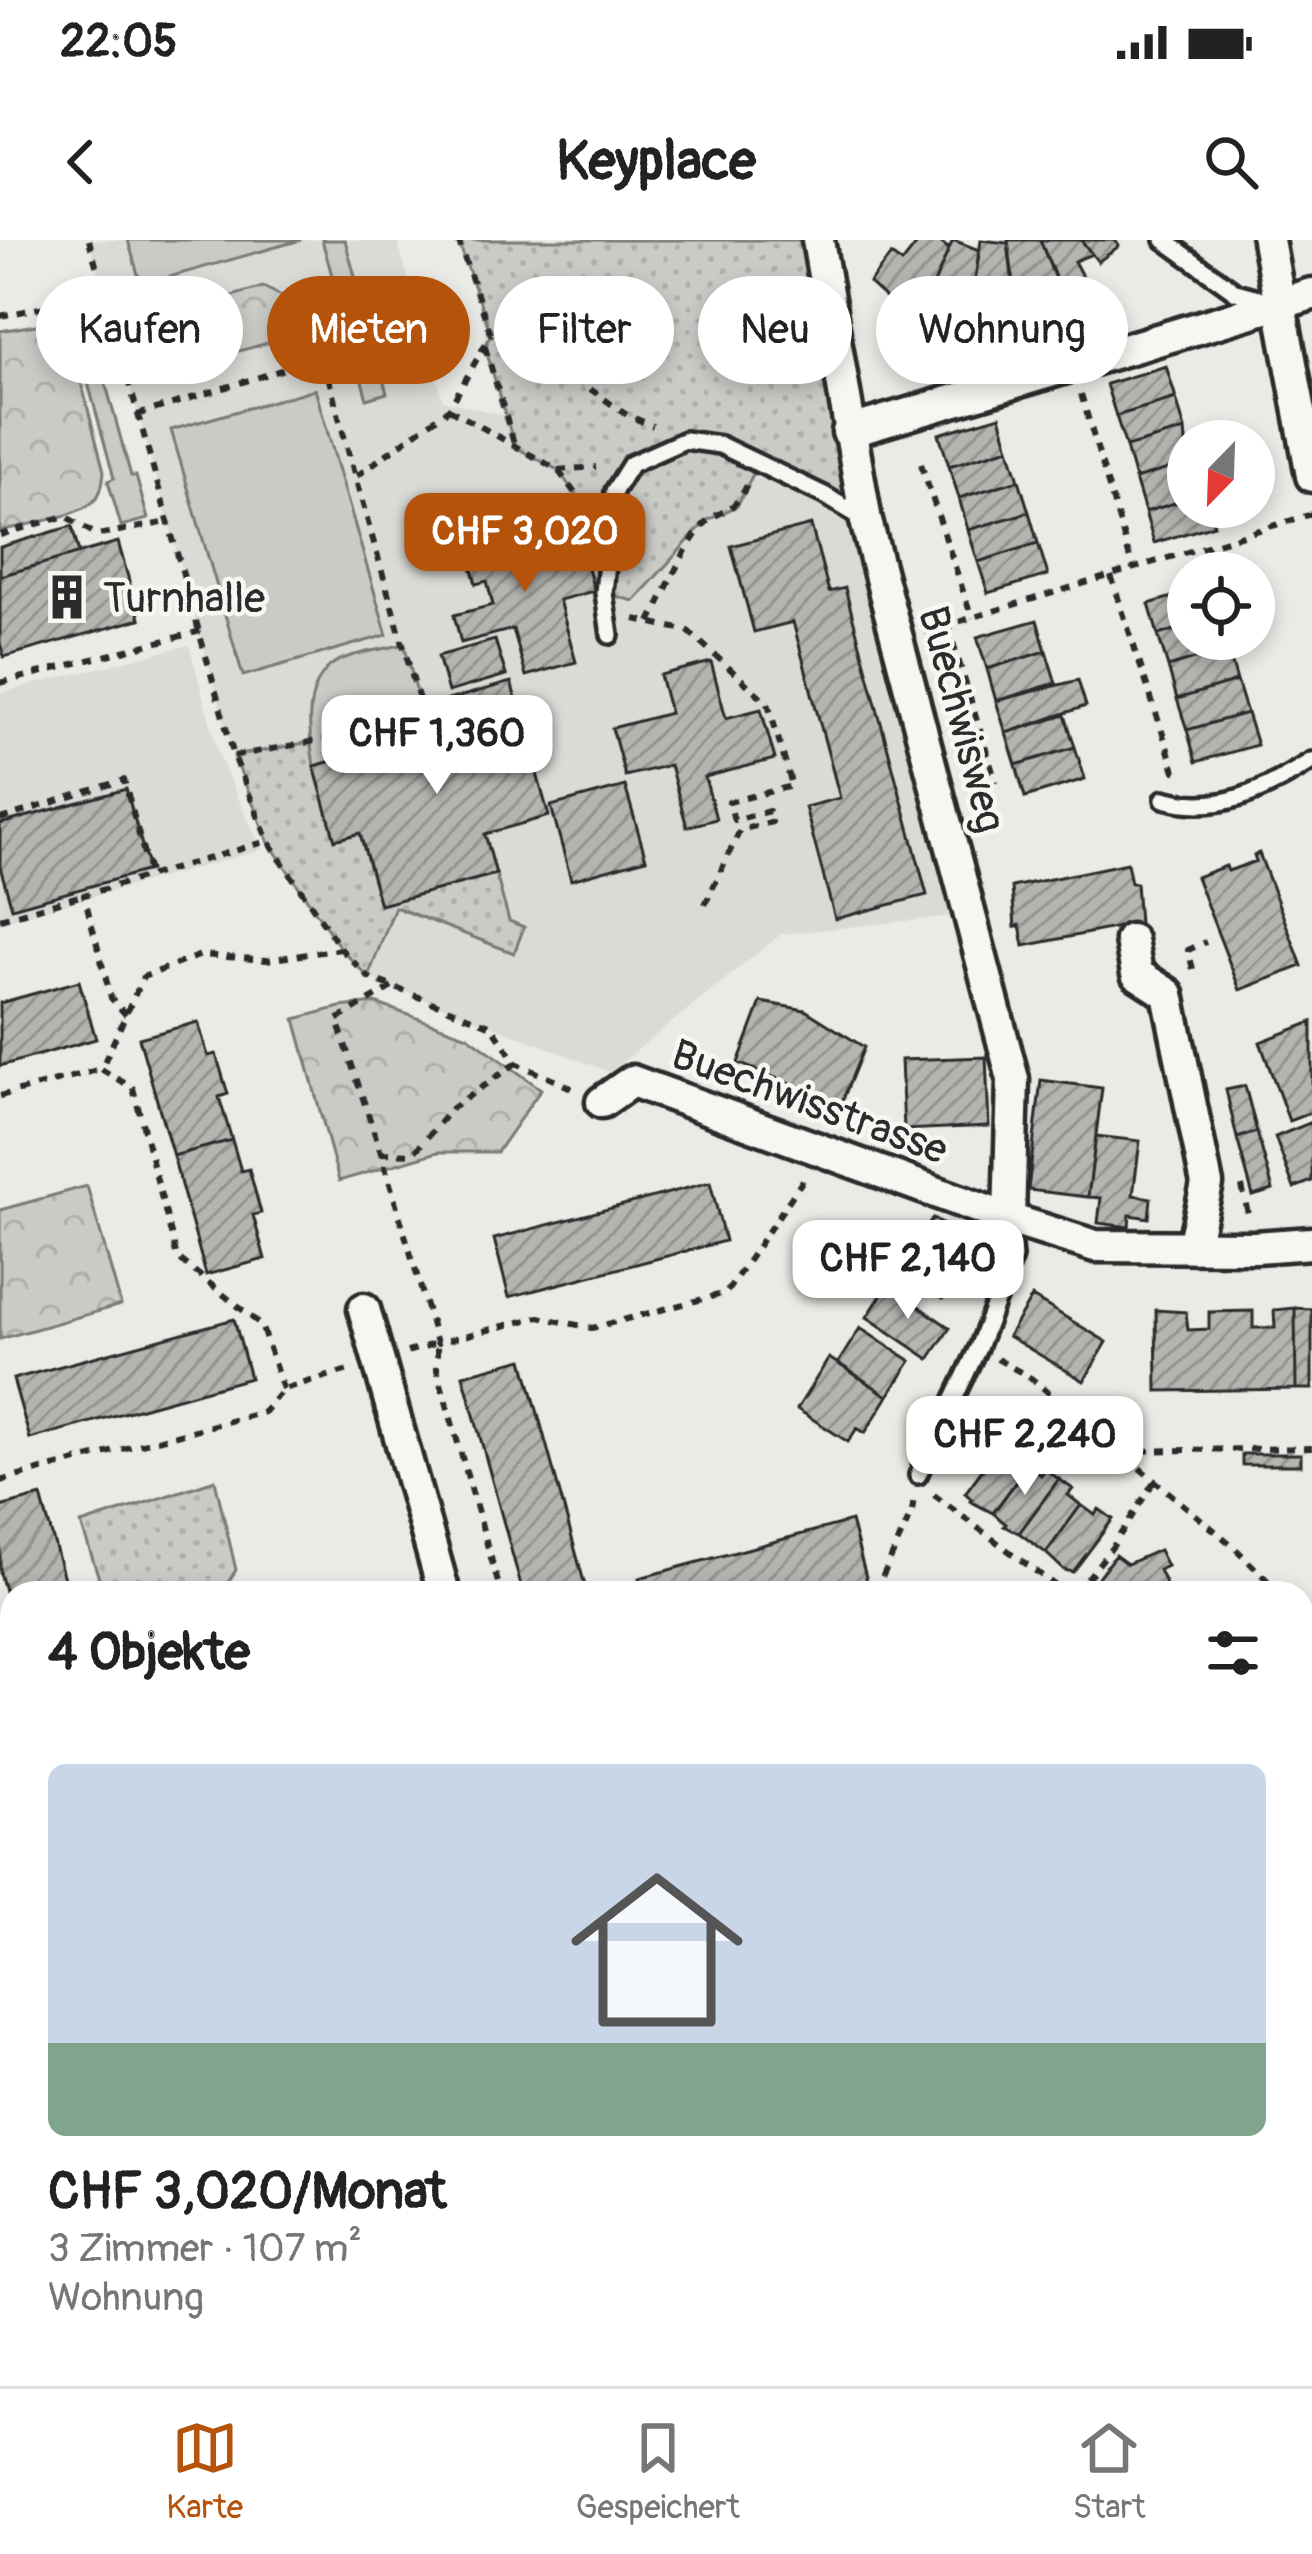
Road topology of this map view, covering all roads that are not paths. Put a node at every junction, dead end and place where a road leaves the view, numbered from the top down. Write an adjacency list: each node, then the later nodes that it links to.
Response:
1 (818, 240): 6 (street, Buechwisweg)
2 (1164, 240): 5 (lane)
3 (1268, 240): 5 (street)
4 (1312, 294): 5 (street)
5 (1280, 303): 6 (street); 7 (street)
6 (848, 432): 8 (street, Buechwisweg)
7 (1312, 476)
8 (866, 521): 9 (lane); 14 (street, Buechwisweg)
9 (610, 634)
10 (1312, 761): 11 (lane)
11 (1164, 799)
12 (1131, 940): 16 (street)
13 (602, 1102): 14 (street, Buechwisstrasse)
14 (1010, 1219): 16 (street, Buechwisstrasse); 18 (lane)
15 (1312, 1243): 16 (street, Buechwisstrasse)
16 (1193, 1247)
17 (364, 1309): 19 (street)
18 (918, 1475)
19 (441, 1581)

